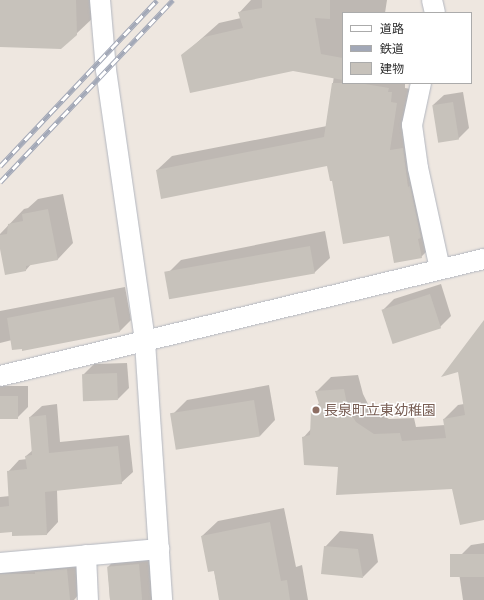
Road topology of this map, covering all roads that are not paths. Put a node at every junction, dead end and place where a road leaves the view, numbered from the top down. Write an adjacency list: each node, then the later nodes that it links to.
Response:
1 (100, 0): 7 (street)
2 (432, 0): 3 (street)
3 (435, 12)
4 (421, 84): 6 (street)
5 (484, 259): 6 (street)
6 (440, 269): 7 (street)
7 (145, 342): 8 (street); 9 (street)
8 (0, 376)
9 (159, 550): 10 (street); 13 (street)
10 (86, 555): 11 (street); 12 (street)
11 (0, 563)
12 (88, 600)
13 (162, 600)

